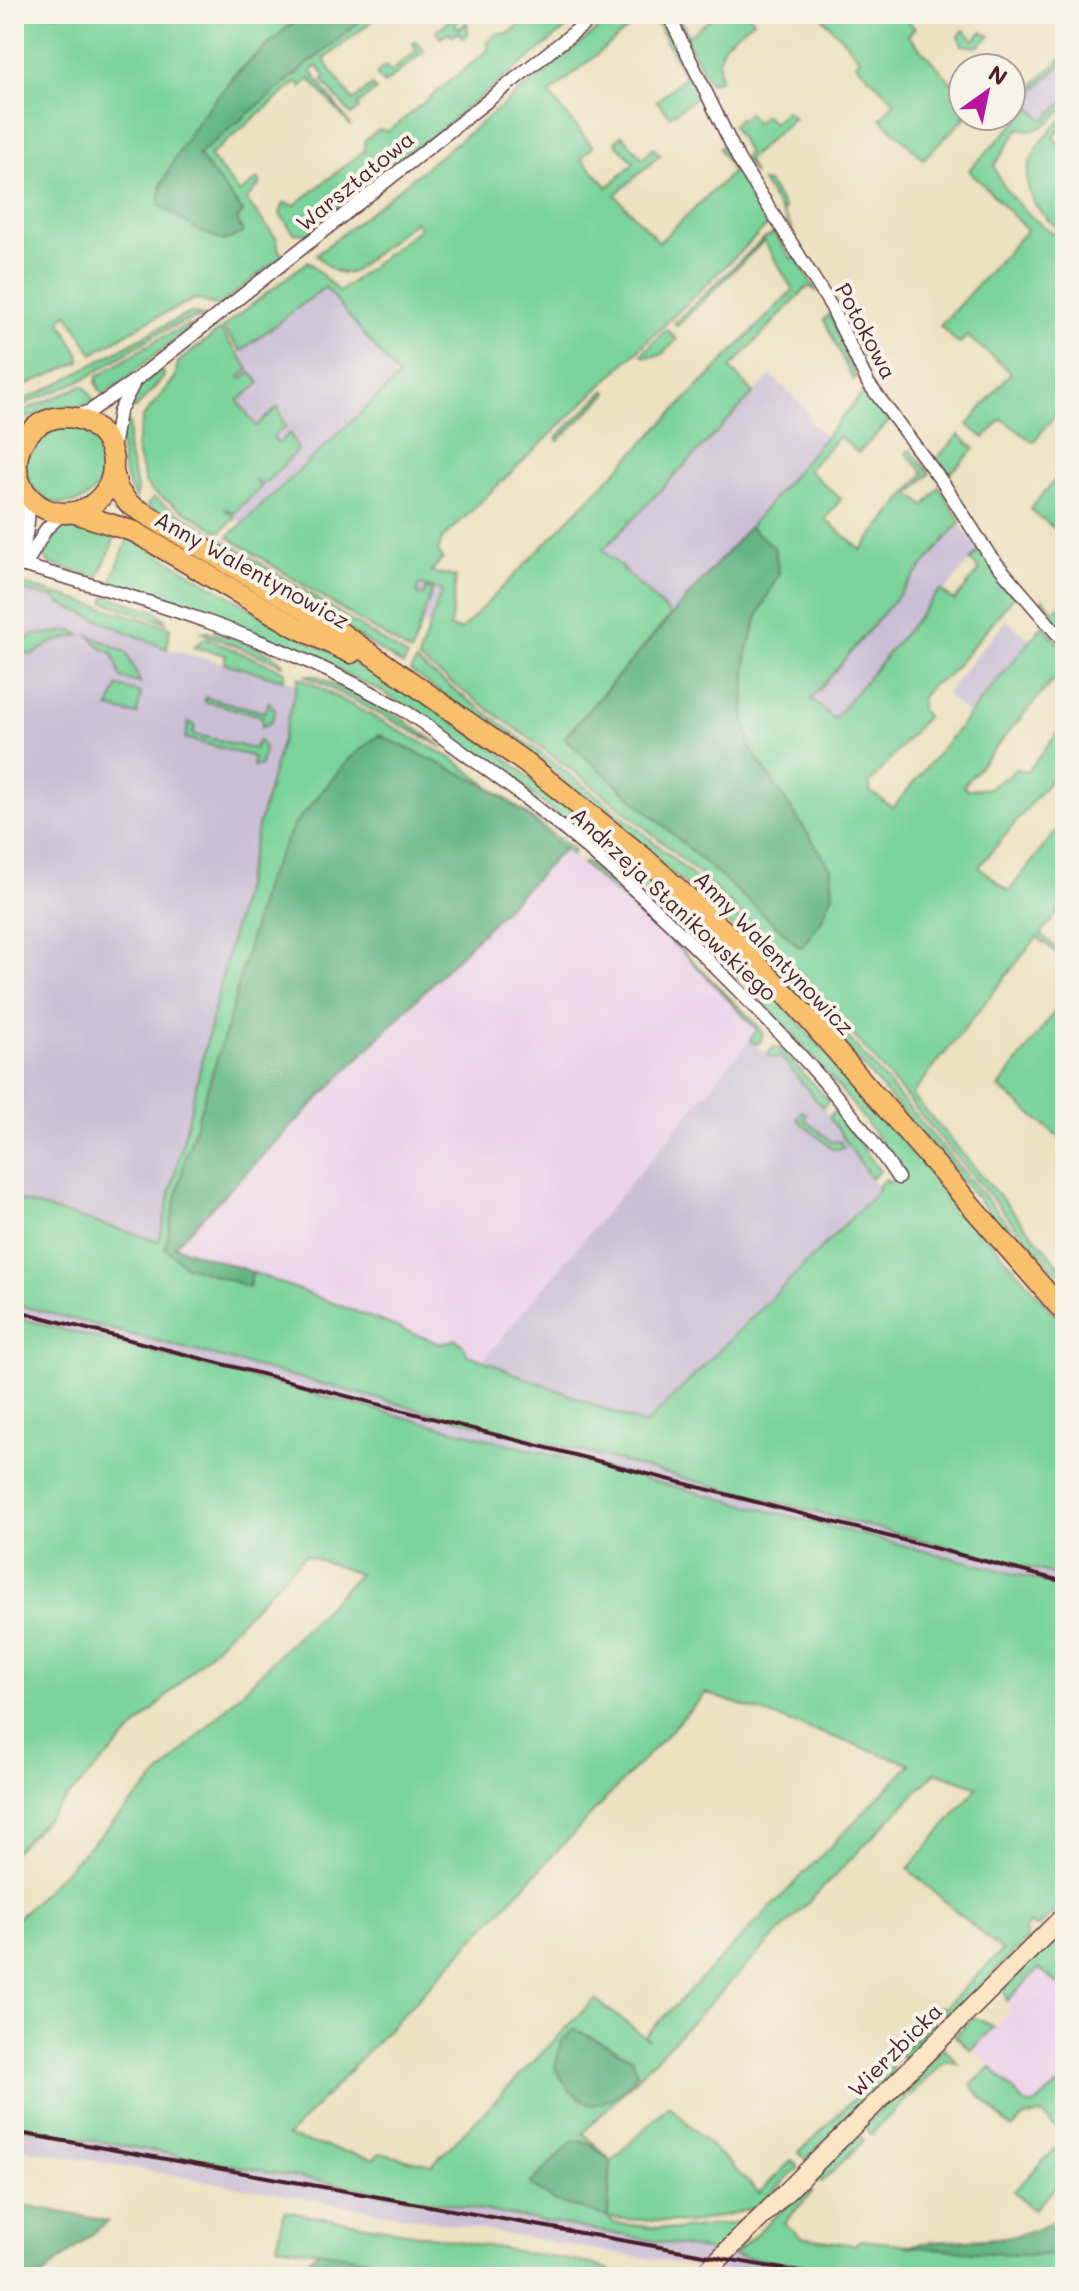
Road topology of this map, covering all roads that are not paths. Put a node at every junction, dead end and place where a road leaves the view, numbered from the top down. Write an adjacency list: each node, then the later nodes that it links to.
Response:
1 (597, 14): 3 (street, Warsztatowa)
2 (668, 14): 11 (street, Potokowa)
3 (137, 379): 4 (street, Warsztatowa); 7 (street, Warsztatowa)
4 (73, 417): 5 (main road); 7 (main road)
5 (40, 424): 6 (main road); 8 (main road)
6 (14, 432)
7 (112, 464): 9 (main road); 12 (main road, Anny Walentynowicz)
8 (21, 488): 9 (main road); 10 (street)
9 (69, 513): 10 (street); 12 (main road, Anny Walentynowicz)
10 (20, 565): 13 (street, Andrzeja Stanikowskiego)
11 (1065, 643)
12 (401, 678): 14 (main road, Anny Walentynowicz)
13 (898, 1178)
14 (1065, 1313)
15 (1065, 1915): 16 (main road, Wierzbicka)
16 (701, 2277)

